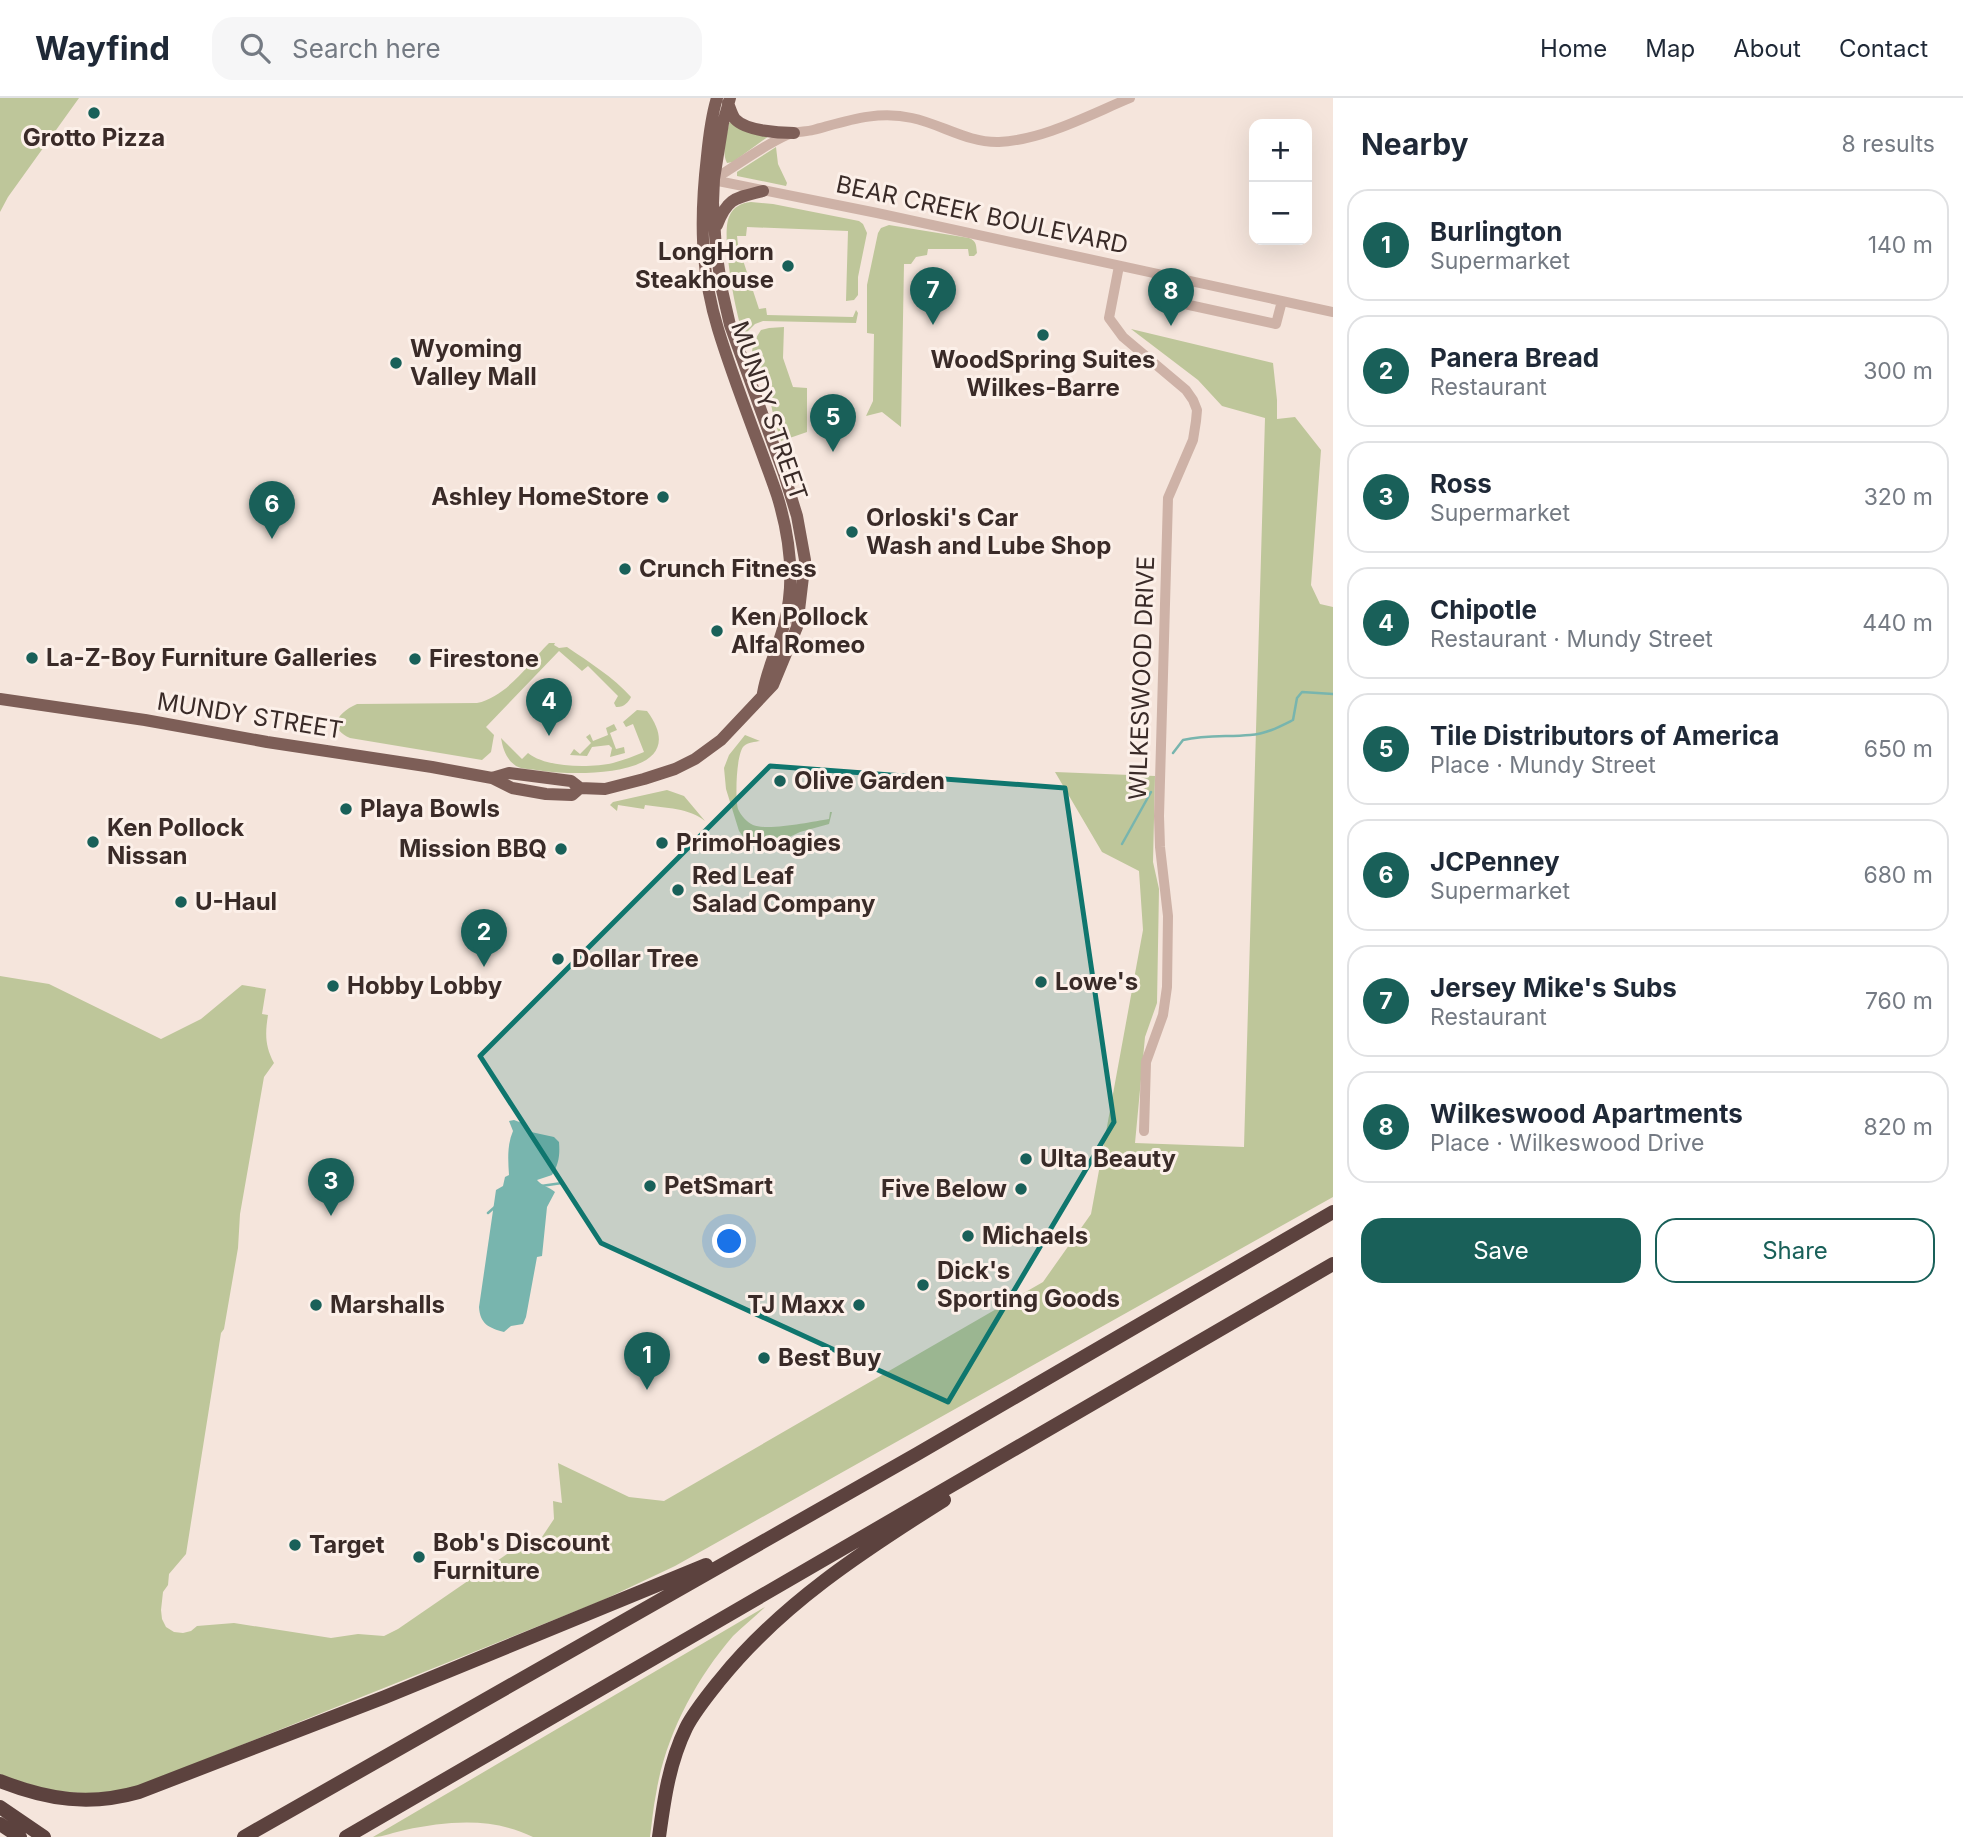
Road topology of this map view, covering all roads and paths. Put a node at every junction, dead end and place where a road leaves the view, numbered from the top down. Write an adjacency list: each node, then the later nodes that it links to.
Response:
1 (1129, 98): 3 (street)
2 (725, 100): 3 (main road); 4 (main road, MUNDY STREET)
3 (794, 133): 4 (street)
4 (709, 179): 5 (street, BEAR CREEK BOULEVARD); 6 (main road, MUNDY STREET); 11 (main road, MUNDY STREET)
5 (764, 191): 6 (main road); 7 (street, BEAR CREEK BOULEVARD)
6 (715, 232): 11 (main road, MUNDY STREET)
7 (1119, 266): 8 (street, BEAR CREEK BOULEVARD); 13 (street, WILKESWOOD DRIVE)
8 (1184, 280): 9 (street, BEAR CREEK BOULEVARD); 9 (street)
9 (1282, 301): 10 (street, BEAR CREEK BOULEVARD)
10 (1333, 312)
11 (763, 693): 12 (main road, MUNDY STREET)
12 (0, 699)
13 (1144, 1131)
14 (1333, 1212): 17 (highway)
15 (1333, 1264): 16 (highway)
16 (1149, 1370): 24 (highway); 25 (highway)
17 (759, 1543): 18 (highway); 23 (highway)
18 (0, 1781)
19 (0, 1807): 22 (highway)
20 (0, 1824): 21 (highway)
21 (20, 1837)
22 (44, 1837)
23 (244, 1837)
24 (346, 1837)
25 (659, 1837)

